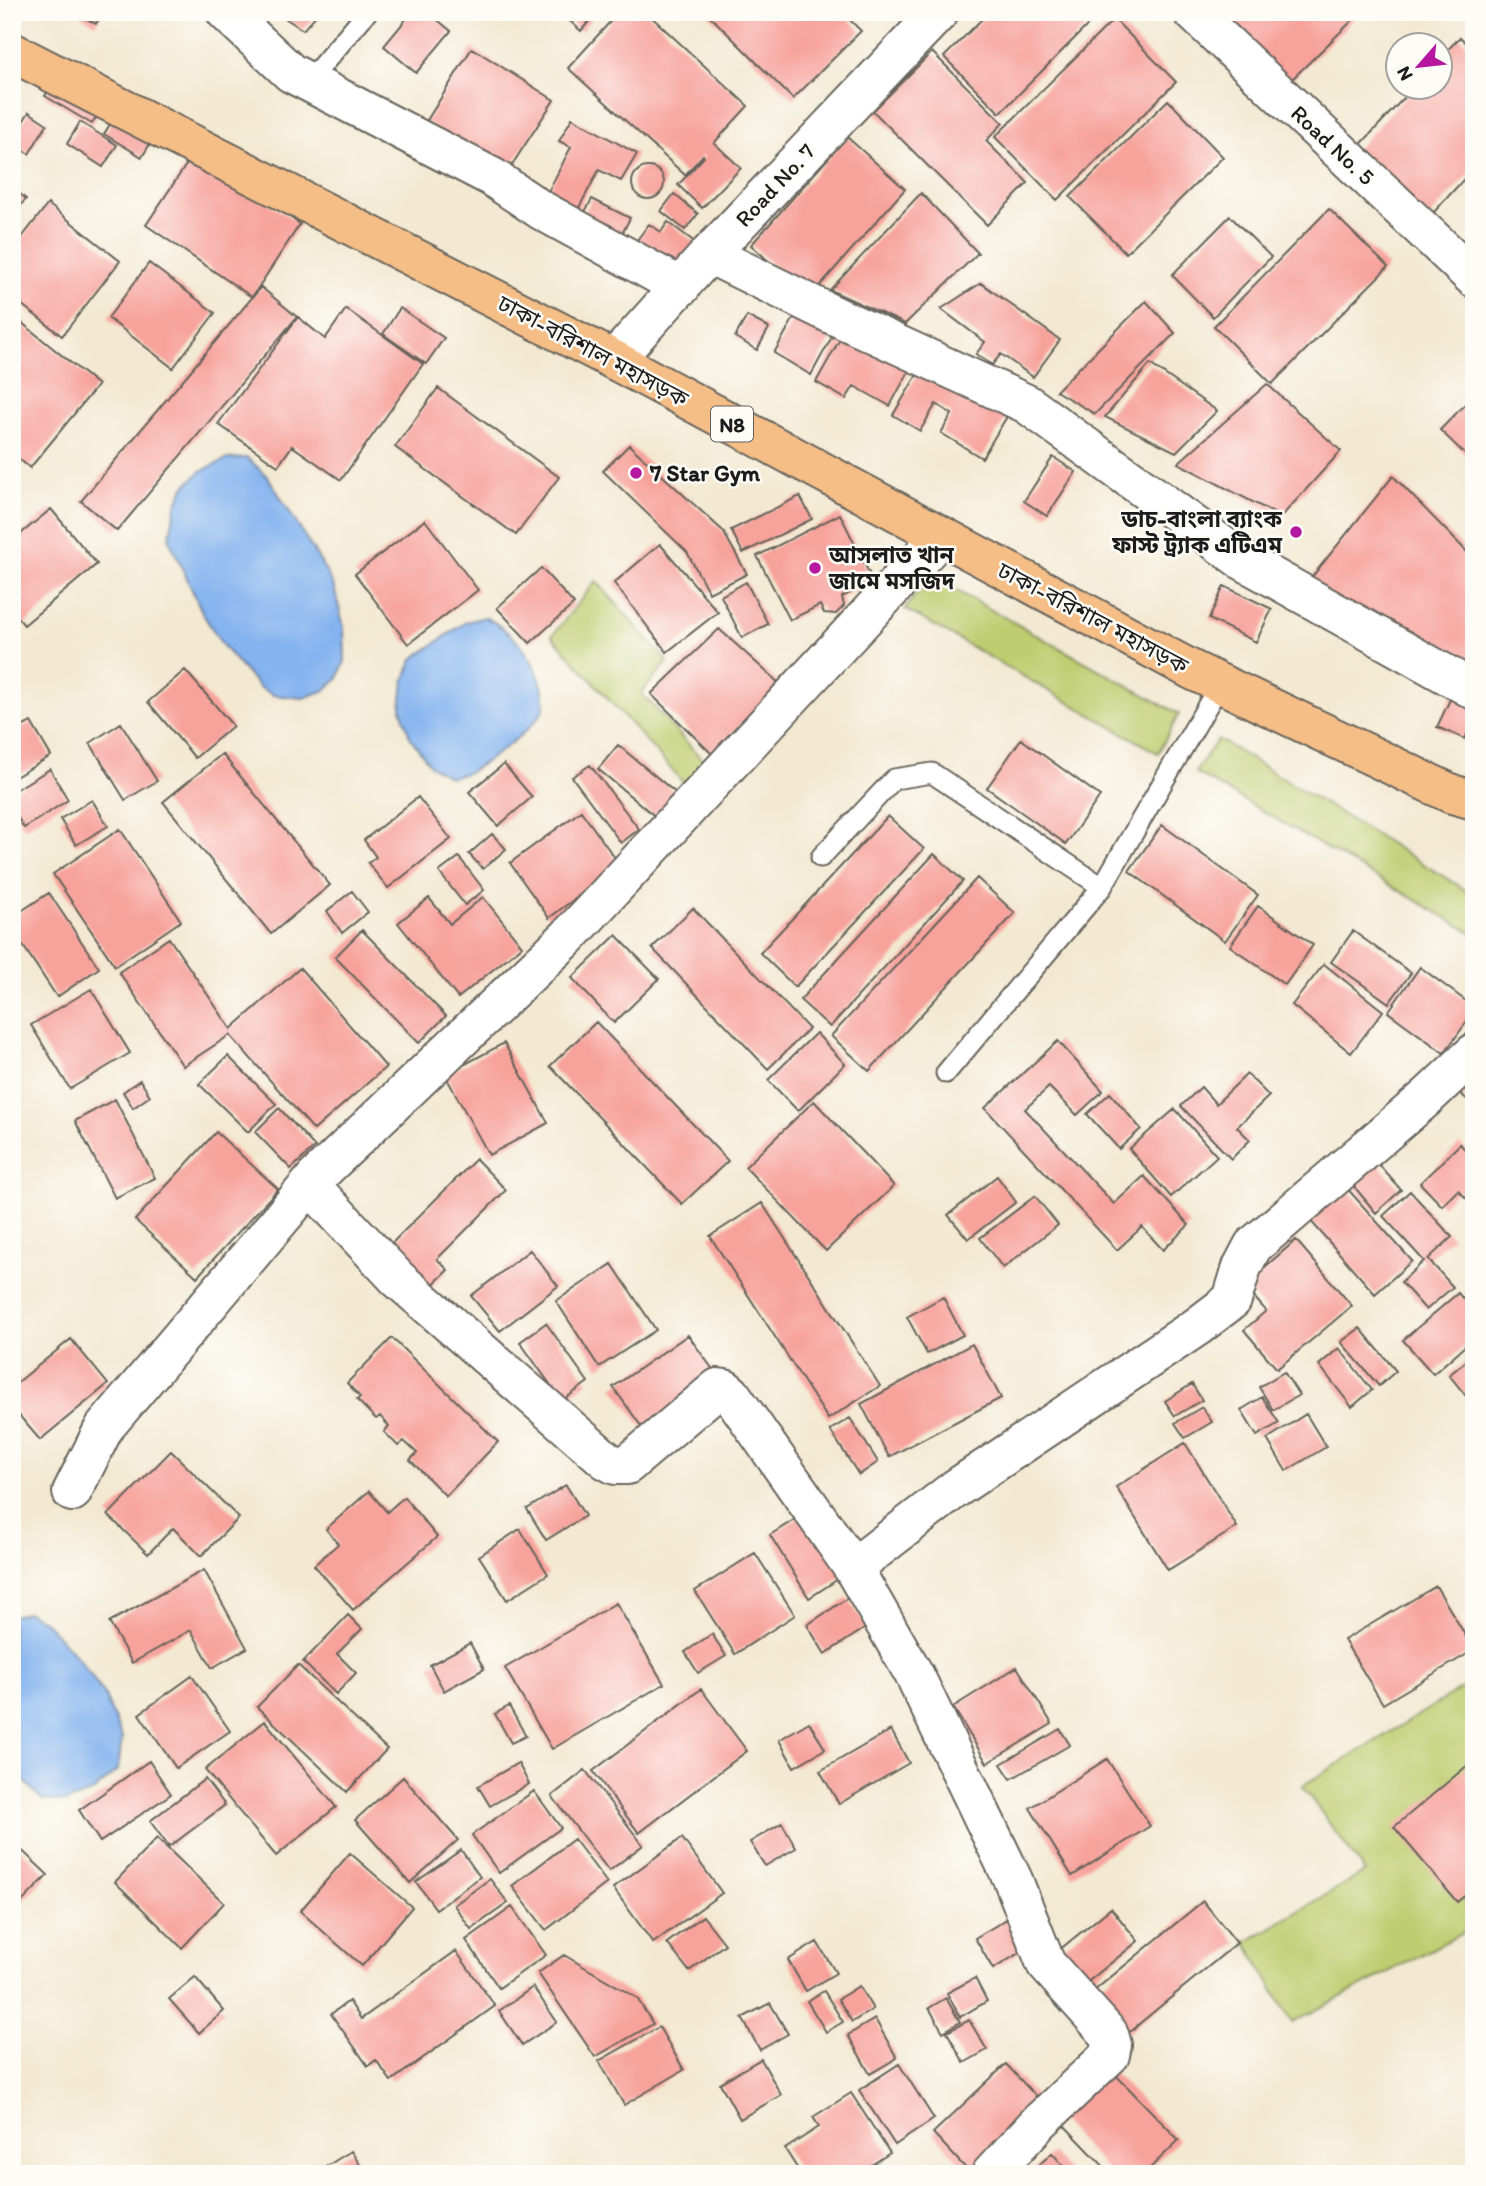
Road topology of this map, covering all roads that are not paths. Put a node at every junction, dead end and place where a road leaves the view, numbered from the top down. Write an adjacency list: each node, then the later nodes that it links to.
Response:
1 (226, 12): 6 (street)
2 (367, 12): 6 (lane)
3 (939, 12): 7 (street, Road No. 7)
4 (1192, 12): 8 (street, Road No. 5)
5 (12, 52): 10 (highway, ঢাকা-বরিশাল মহাসড়ক / N8)
6 (308, 82): 9 (street)
7 (710, 253): 9 (street, Road No. 7); 13 (street)
8 (1474, 278)
9 (681, 286): 10 (street, Road No. 7)
10 (614, 360): 11 (highway, ঢাকা-বরিশাল মহাসড়ক / N8)
11 (941, 536): 12 (highway, ঢাকা-বরিশাল মহাসড়ক / N8); 19 (street)
12 (1220, 684): 14 (highway, ঢাকা-বরিশাল মহাসড়ক / N8); 16 (lane)
13 (1474, 690)
14 (1466, 803)
15 (821, 857): 16 (lane)
16 (1102, 887): 18 (lane)
17 (1474, 1053): 21 (street)
18 (946, 1073)
19 (310, 1185): 20 (street); 21 (street)
20 (72, 1492)
21 (853, 1568): 22 (street)
22 (991, 2174)

